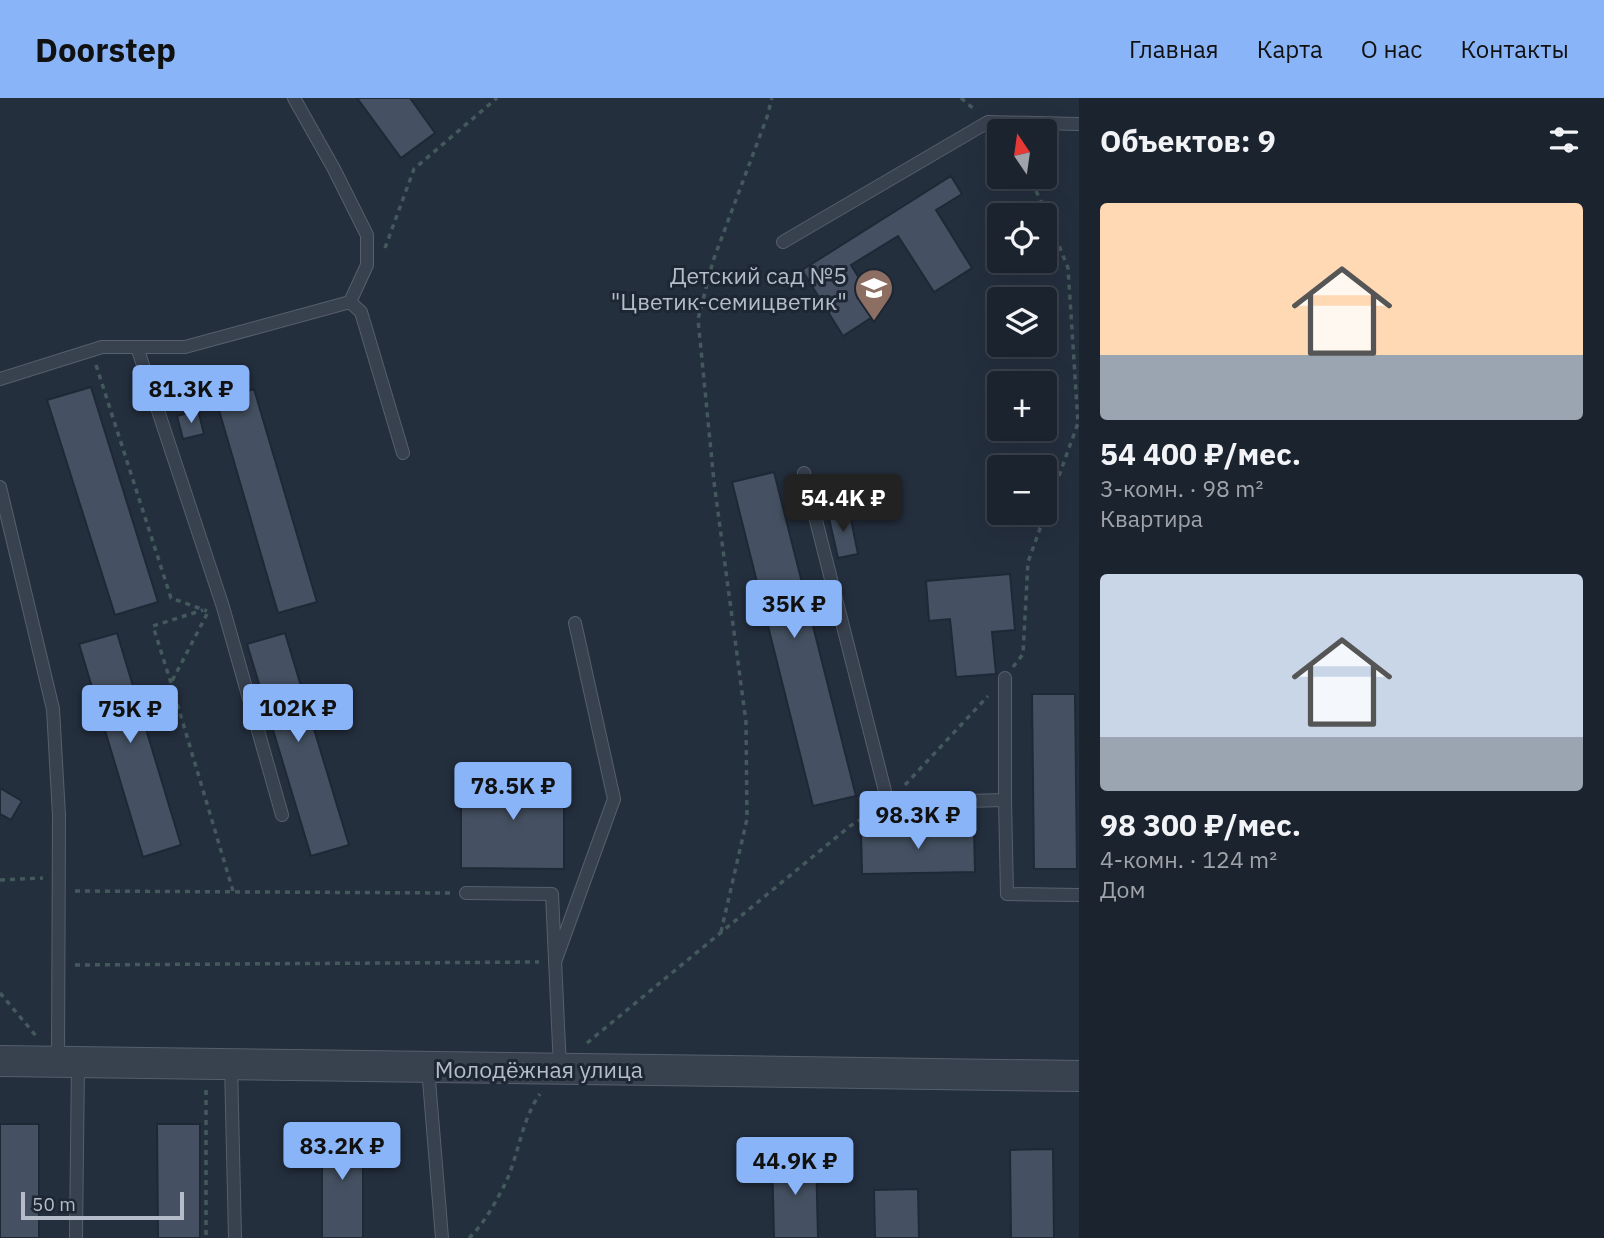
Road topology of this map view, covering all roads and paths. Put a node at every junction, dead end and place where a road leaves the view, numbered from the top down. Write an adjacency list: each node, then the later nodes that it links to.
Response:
1 (294, 98): 8 (lane)
2 (497, 98): 7 (path)
3 (772, 98): 30 (path)
4 (1079, 124): 6 (lane)
5 (1035, 189): 20 (path)
6 (783, 242)
7 (385, 247)
8 (351, 302): 9 (lane); 12 (lane)
9 (137, 347): 10 (lane); 16 (lane)
10 (91, 350): 11 (lane); 17 (path)
11 (0, 379)
12 (403, 453)
13 (804, 473): 23 (lane)
14 (0, 487): 15 (lane)
15 (5, 530): 26 (lane)
16 (223, 607): 18 (path); 24 (lane)
17 (203, 610): 18 (path); 21 (path)
18 (209, 611): 21 (path)
19 (575, 623): 31 (lane)
20 (1005, 678): 22 (lane); 23 (path)
21 (171, 683): 27 (path)
22 (1005, 800): 23 (lane); 29 (lane)
23 (888, 803): 30 (path)
24 (282, 815)
25 (0, 880): 26 (path)
26 (59, 884): 27 (path); 32 (lane)
27 (233, 891): 28 (path)
28 (466, 893): 31 (lane)
29 (1079, 895)
30 (721, 934): 39 (path)
31 (555, 962): 32 (path); 39 (lane)
32 (58, 965): 35 (lane)
33 (0, 993): 35 (path)
34 (0, 1061): 35 (street, Молодёжная улица)
35 (68, 1062): 36 (street, Молодёжная улица); 41 (lane)
36 (231, 1065): 37 (street, Молодёжная улица); 43 (lane)
37 (428, 1068): 39 (street, Молодёжная улица); 44 (lane)
38 (1079, 1076): 39 (street, Молодёжная улица)
39 (552, 1077): 45 (path)
40 (206, 1084): 42 (path)
41 (76, 1238)
42 (206, 1238)
43 (235, 1238)
44 (442, 1238)
45 (469, 1238)

